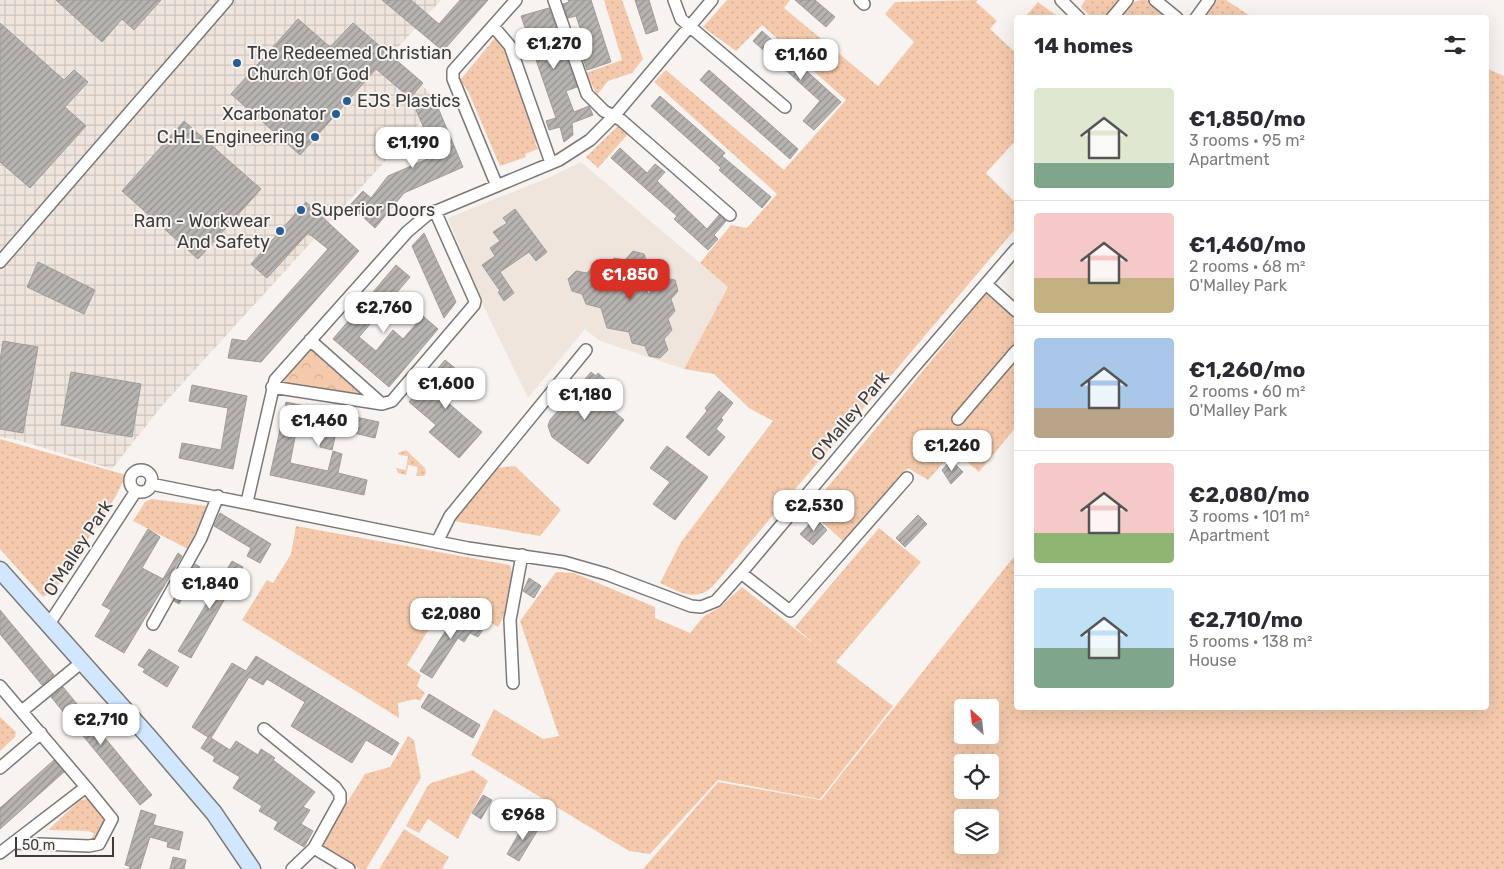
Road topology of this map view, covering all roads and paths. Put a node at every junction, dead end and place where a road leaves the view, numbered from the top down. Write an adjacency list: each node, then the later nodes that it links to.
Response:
1 (227, 0): 23 (street)
2 (516, 0): 14 (street)
3 (554, 0): 17 (street)
4 (674, 0): 15 (street)
5 (712, 0): 15 (street)
6 (1061, 0): 10 (street)
7 (1127, 0): 11 (street)
8 (1155, 0): 12 (street)
9 (1209, 0): 13 (street)
10 (1076, 15)
11 (1114, 15)
12 (1173, 15)
13 (1198, 15)
14 (493, 26): 18 (street); 19 (street)
15 (690, 26): 16 (street); 17 (street)
16 (785, 107)
17 (614, 116): 18 (street); 21 (street)
18 (551, 163): 19 (street)
19 (497, 186): 20 (street)
20 (435, 211): 26 (street); 30 (street)
21 (730, 215)
22 (1014, 251): 24 (street, O'Malley Park)
23 (0, 262)
24 (986, 284): 25 (street); 40 (street, O'Malley Park)
25 (1014, 309)
26 (310, 340): 29 (street); 30 (street)
27 (586, 350): 37 (street)
28 (1014, 353): 31 (street)
29 (272, 387): 30 (street); 36 (street)
30 (382, 404)
31 (958, 419)
32 (907, 478): 40 (street)
33 (151, 484): 34 (street); 34 (street); 35 (street, O'Malley Park)
34 (136, 491): 41 (street, O'Malley Park)
35 (218, 496): 36 (street, O'Malley Park); 42 (street)
36 (247, 502): 37 (street, O'Malley Park)
37 (437, 542): 38 (street, O'Malley Park)
38 (522, 555): 40 (street, O'Malley Park); 44 (street)
39 (0, 570): 41 (main road)
40 (741, 573)
41 (49, 624): 43 (main road)
42 (153, 624)
43 (82, 662): 46 (street); 54 (main road)
44 (513, 683)
45 (1, 689): 46 (street)
46 (22, 711): 48 (street)
47 (264, 729): 52 (street)
48 (41, 733): 49 (street); 50 (street)
49 (0, 768)
50 (86, 786): 51 (street); 51 (street)
51 (15, 843): 53 (street)
52 (314, 848): 55 (street); 56 (street)
53 (0, 853)
54 (252, 869)
55 (292, 869)
56 (349, 869)

